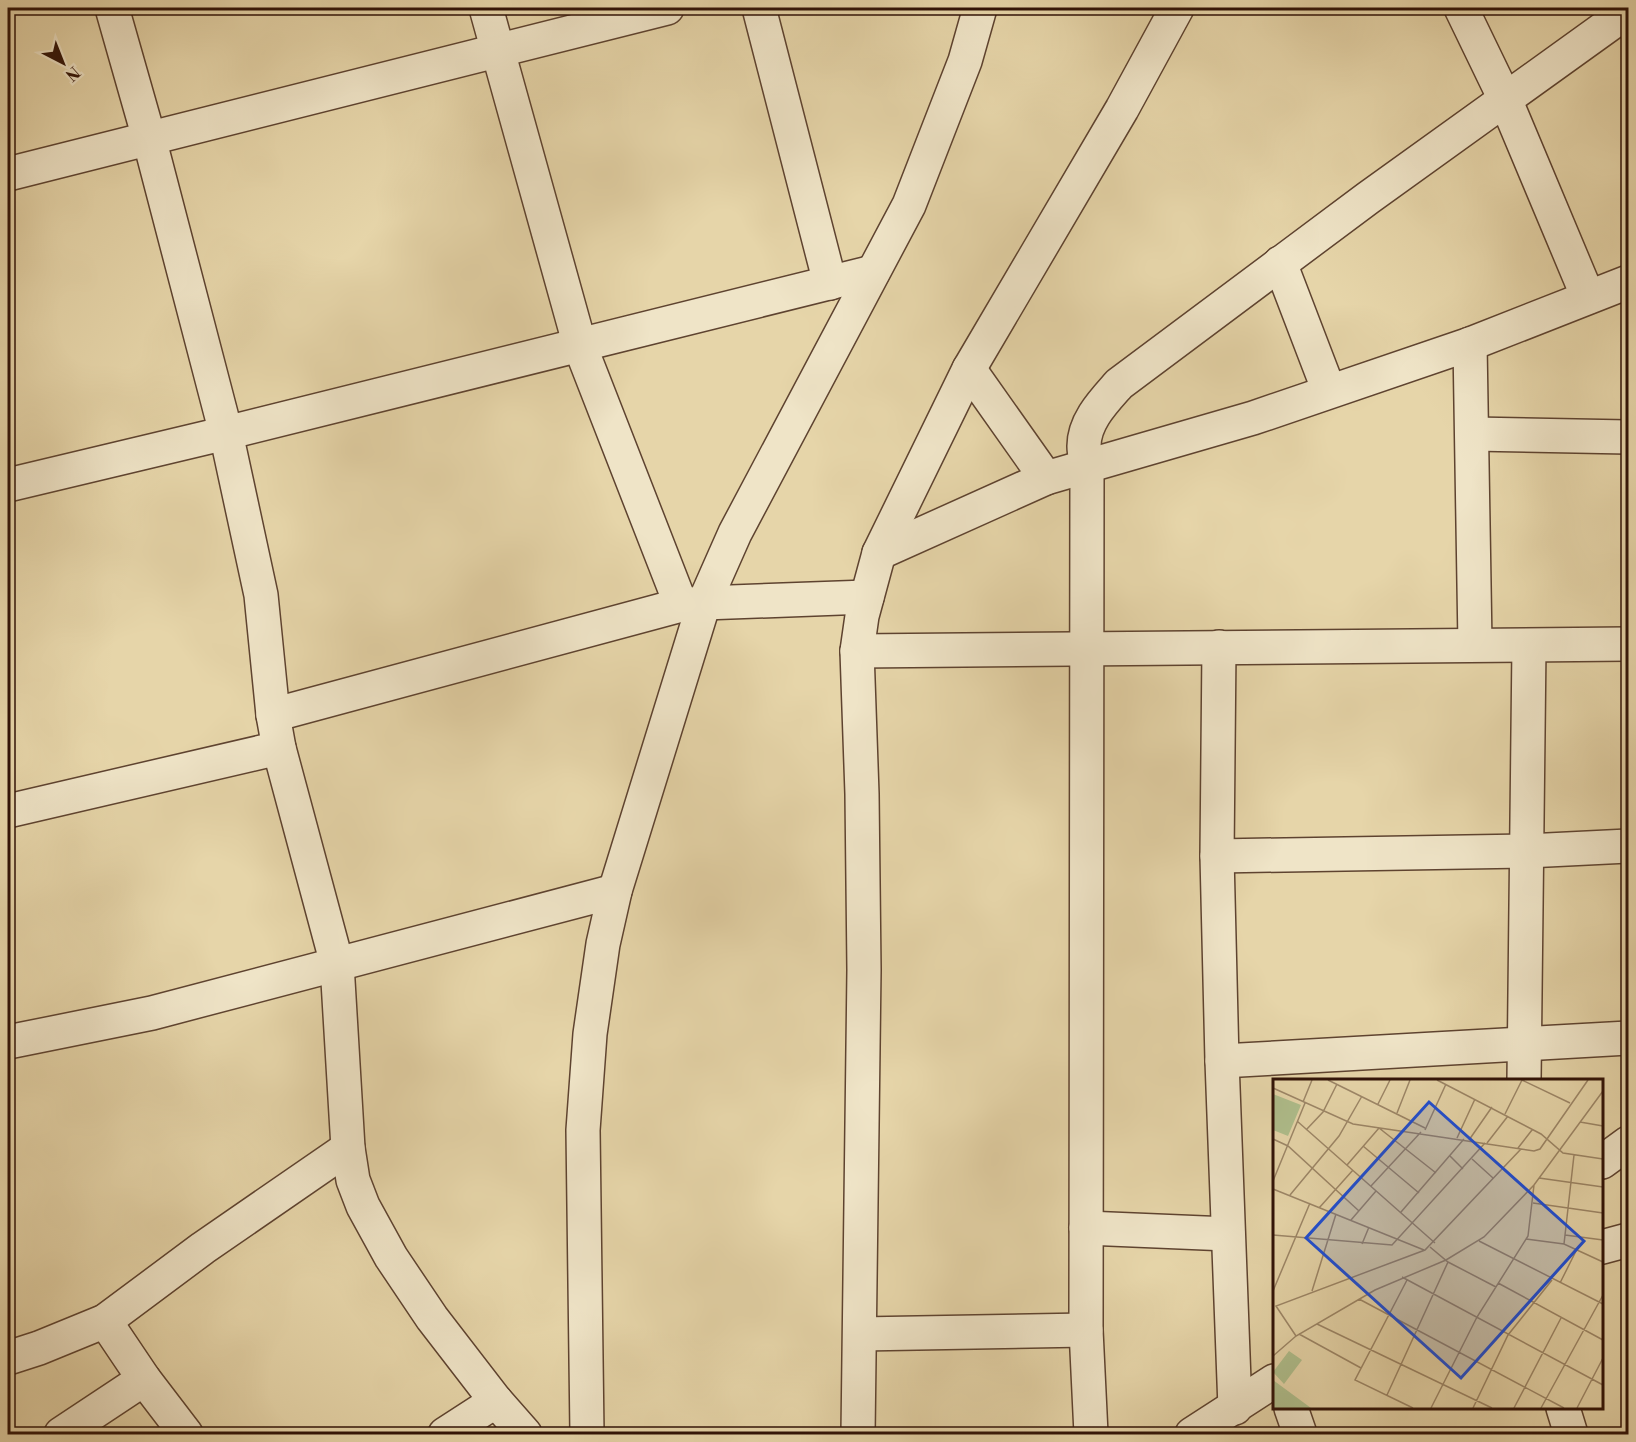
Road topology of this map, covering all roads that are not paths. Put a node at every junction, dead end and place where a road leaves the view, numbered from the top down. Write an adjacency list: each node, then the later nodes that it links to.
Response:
1 (112, 8): 11 (street)
2 (486, 8): 9 (street)
3 (667, 8): 9 (street)
4 (759, 8): 16 (street)
5 (980, 8): 14 (street)
6 (1177, 8): 20 (street)
7 (1461, 8): 10 (street)
8 (1629, 10): 10 (street)
9 (498, 50): 11 (street); 19 (street)
10 (1505, 99): 13 (street); 17 (street)
11 (149, 138): 12 (street); 22 (street)
12 (8, 174)
13 (1280, 263): 21 (street); 25 (street)
14 (873, 272): 16 (street); 30 (street)
15 (1629, 282): 17 (street)
16 (830, 284): 19 (street)
17 (1588, 297): 18 (street)
18 (1470, 344): 21 (street); 23 (street)
19 (580, 346): 22 (street); 30 (street)
20 (969, 369): 26 (street); 28 (street)
21 (1329, 391): 25 (street)
22 (226, 434): 27 (street); 37 (street)
23 (1473, 434): 24 (street); 31 (street)
24 (1629, 437)
25 (1087, 466): 26 (street); 35 (street)
26 (1046, 478): 28 (street)
27 (8, 485)
28 (879, 553): 29 (street)
29 (867, 597): 30 (street); 36 (street)
30 (693, 604): 37 (street); 43 (street)
31 (1475, 644): 33 (street); 34 (street)
32 (1629, 644): 33 (street)
33 (1528, 645): 41 (street)
34 (1219, 647): 35 (street); 42 (street)
35 (1088, 648): 36 (street); 53 (street)
36 (857, 651): 59 (street)
37 (273, 715): 38 (street)
38 (279, 748): 39 (street); 44 (street)
39 (8, 811)
40 (1629, 846): 41 (street)
41 (1527, 851): 42 (street); 47 (street)
42 (1217, 856): 48 (street)
43 (615, 891): 44 (street); 72 (street)
44 (336, 964): 46 (street); 51 (street)
45 (1629, 1038): 47 (street)
46 (8, 1042)
47 (1524, 1045): 48 (street); 49 (street)
48 (1222, 1061): 54 (street)
49 (1524, 1079)
50 (1629, 1143): 52 (street)
51 (348, 1148): 57 (street); 63 (street)
52 (1603, 1161)
53 (1086, 1228): 54 (street); 58 (street)
54 (1228, 1234): 64 (street)
55 (1629, 1240): 56 (street)
56 (1603, 1247)
57 (105, 1321): 60 (street); 61 (street)
58 (1086, 1330): 59 (street); 74 (street)
59 (860, 1334): 73 (street)
60 (8, 1358)
61 (144, 1379): 68 (street); 69 (street)
62 (1273, 1382): 64 (street)
63 (495, 1401): 70 (street); 71 (street)
64 (1235, 1408): 67 (street)
65 (1292, 1409): 75 (street)
66 (1564, 1409): 76 (street)
67 (1197, 1433)
68 (61, 1434)
69 (186, 1434)
70 (445, 1434)
71 (525, 1434)
72 (587, 1434)
73 (858, 1434)
74 (1091, 1434)
75 (1299, 1434)
76 (1571, 1434)

